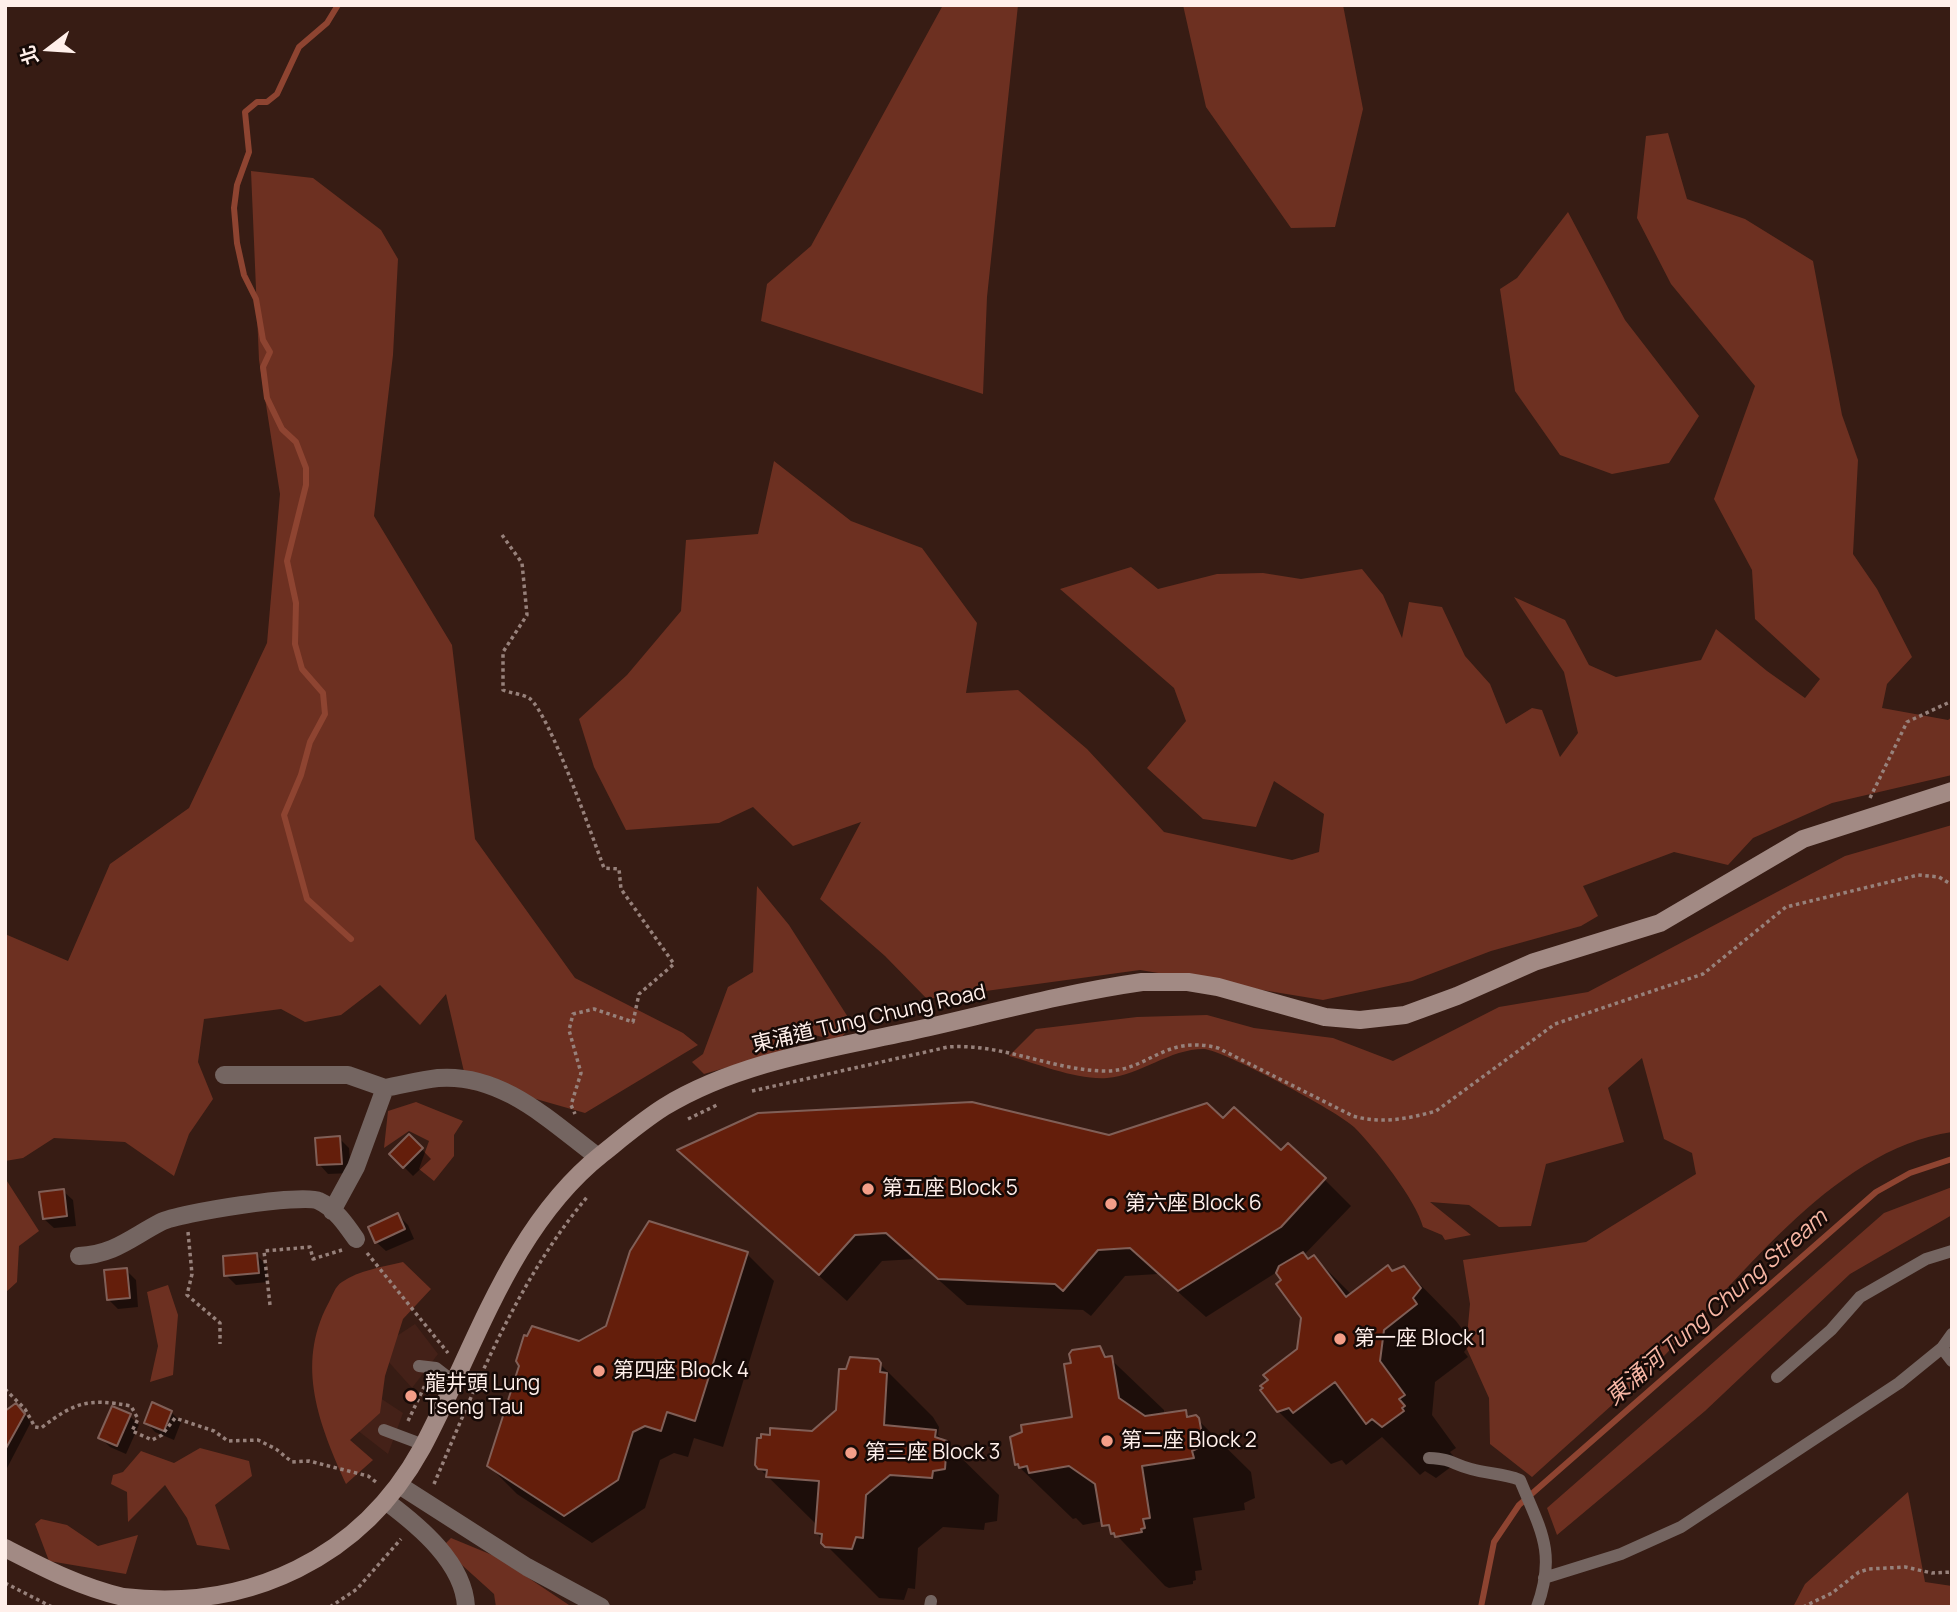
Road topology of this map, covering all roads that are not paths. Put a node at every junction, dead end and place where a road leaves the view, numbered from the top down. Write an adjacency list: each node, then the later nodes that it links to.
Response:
1 (1952, 792): 4 (main road, 東涌道 Tung Chung Road)
2 (224, 1075): 3 (street)
3 (385, 1088): 4 (street); 5 (street)
4 (598, 1157): 14 (main road, 東涌道 Tung Chung Road)
5 (332, 1211): 6 (street); 8 (street)
6 (356, 1239)
7 (1952, 1251): 13 (lane)
8 (79, 1256)
9 (1952, 1334): 10 (lane)
10 (1942, 1348): 11 (lane); 21 (lane)
11 (1952, 1361)
12 (419, 1366): 14 (lane)
13 (1777, 1377)
14 (454, 1382): 16 (main road, 東涌道 Tung Chung Road)
15 (384, 1430): 16 (lane)
16 (424, 1445): 18 (main road, 東涌道 Tung Chung Road)
17 (1429, 1458): 21 (lane)
18 (399, 1485): 19 (main road, 東涌道 Tung Chung Road); 23 (street)
19 (387, 1502): 20 (main road, 東涌道 Tung Chung Road); 22 (street)
20 (5, 1548)
21 (1544, 1578): 24 (lane)
22 (466, 1607)
23 (601, 1607)
24 (1537, 1607)

